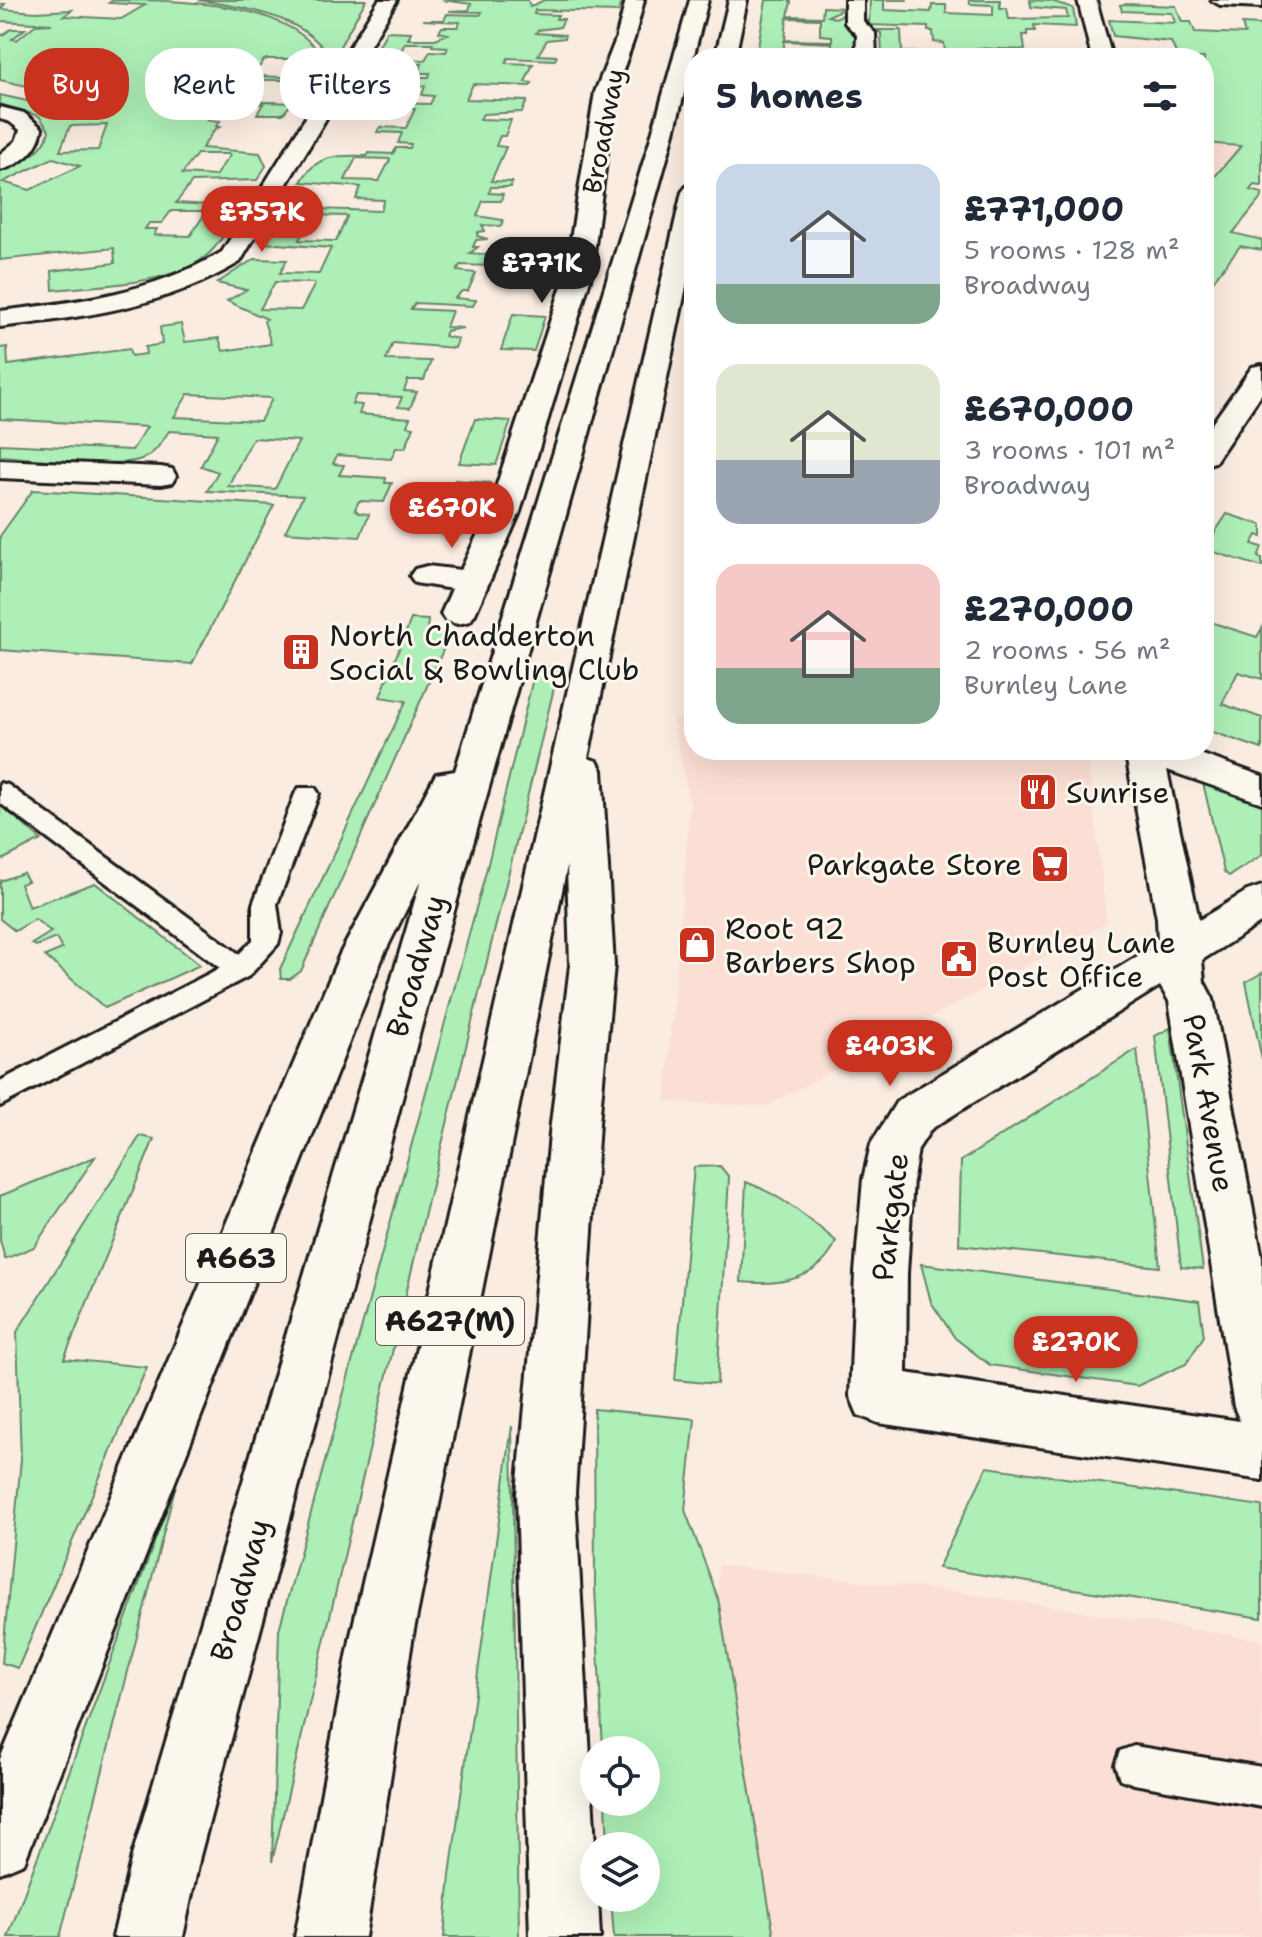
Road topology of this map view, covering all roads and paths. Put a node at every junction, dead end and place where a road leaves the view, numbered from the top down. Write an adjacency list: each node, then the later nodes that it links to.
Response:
1 (388, 0): 17 (main road)
2 (635, 0): 23 (main road, Broadway)
3 (699, 0): 9 (main road, Broadway / A663)
4 (738, 0): 10 (main road)
5 (854, 0): 11 (main road)
6 (1087, 0): 12 (main road)
7 (1220, 0): 8 (main road)
8 (1262, 2)
9 (686, 48)
10 (727, 48)
11 (866, 48)
12 (1099, 48)
13 (684, 55): 25 (main road, Broadway / A663)
14 (0, 113): 15 (main road)
15 (0, 163)
16 (684, 265): 26 (main road)
17 (0, 319)
18 (1262, 373): 19 (main road)
19 (1214, 442)
20 (0, 469): 21 (main road)
21 (161, 476)
22 (427, 576): 23 (main road)
23 (471, 581): 24 (main road, Broadway)
24 (458, 614)
25 (498, 688): 40 (main road, A663); 41 (main road, Broadway)
26 (580, 708): 42 (main road, A627(M)); 43 (main road)
27 (1146, 760): 33 (main road, Park Avenue)
28 (1178, 760): 29 (main road, Park Avenue)
29 (1262, 790)
30 (0, 791): 34 (lane)
31 (307, 794): 34 (lane)
32 (1262, 902): 33 (main road, Parkgate)
33 (1179, 953): 36 (main road, Park Avenue); 37 (main road, Parkgate)
34 (240, 969): 35 (lane)
35 (0, 1094)
36 (1262, 1407)
37 (1262, 1452)
38 (1134, 1765): 39 (lane)
39 (1262, 1787)
40 (0, 1839)
41 (148, 1937)
42 (330, 1937)
43 (565, 1937)

